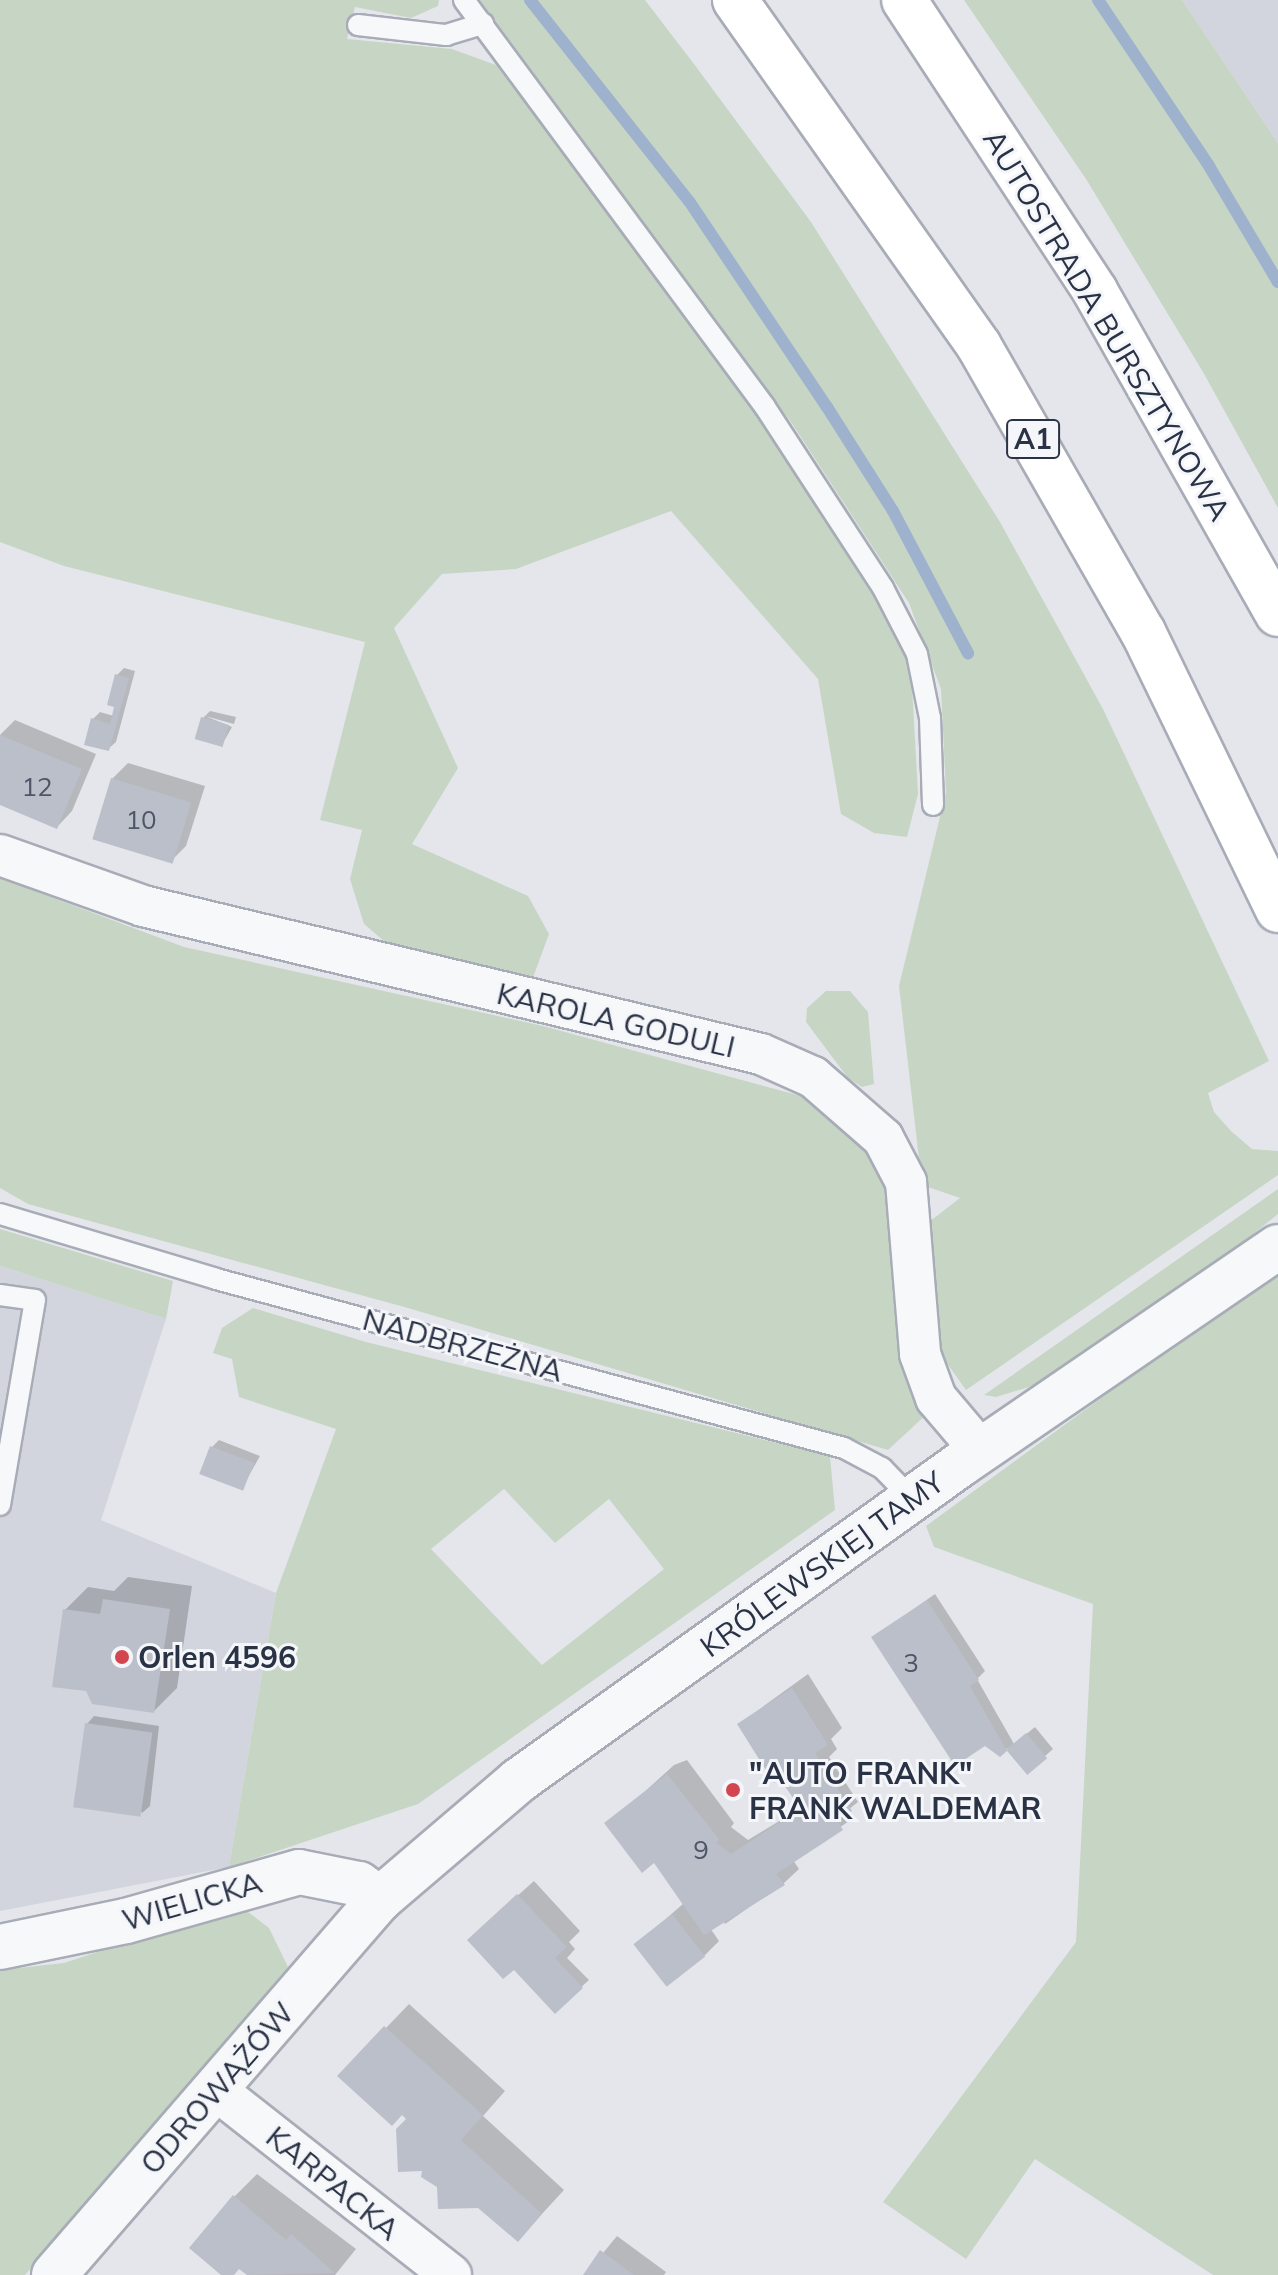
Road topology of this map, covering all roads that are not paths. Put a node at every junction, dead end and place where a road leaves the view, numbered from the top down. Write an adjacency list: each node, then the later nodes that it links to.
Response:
1 (464, 0): 4 (lane)
2 (735, 0): 9 (highway, A1)
3 (904, 0): 6 (highway, AUTOSTRADA BURSZTYNOWA)
4 (483, 24): 5 (lane); 7 (lane)
5 (358, 25)
6 (1278, 614)
7 (933, 805)
8 (0, 855): 13 (street, KAROLA GODULI)
9 (1278, 910)
10 (0, 1214): 14 (lane, NADBRZEŻNA)
11 (1278, 1247): 13 (street, KRÓLEWSKIEJ TAMY)
12 (0, 1295): 15 (lane)
13 (981, 1451): 14 (street, KRÓLEWSKIEJ TAMY)
14 (912, 1499): 16 (street, KRÓLEWSKIEJ TAMY)
15 (0, 1505)
16 (380, 1899): 17 (street, WIELICKA); 18 (street, ODROWĄŻÓW)
17 (0, 1947)
18 (216, 2090): 19 (street, ODROWĄŻÓW); 20 (street, KARPACKA)
19 (54, 2275)
20 (451, 2275)

